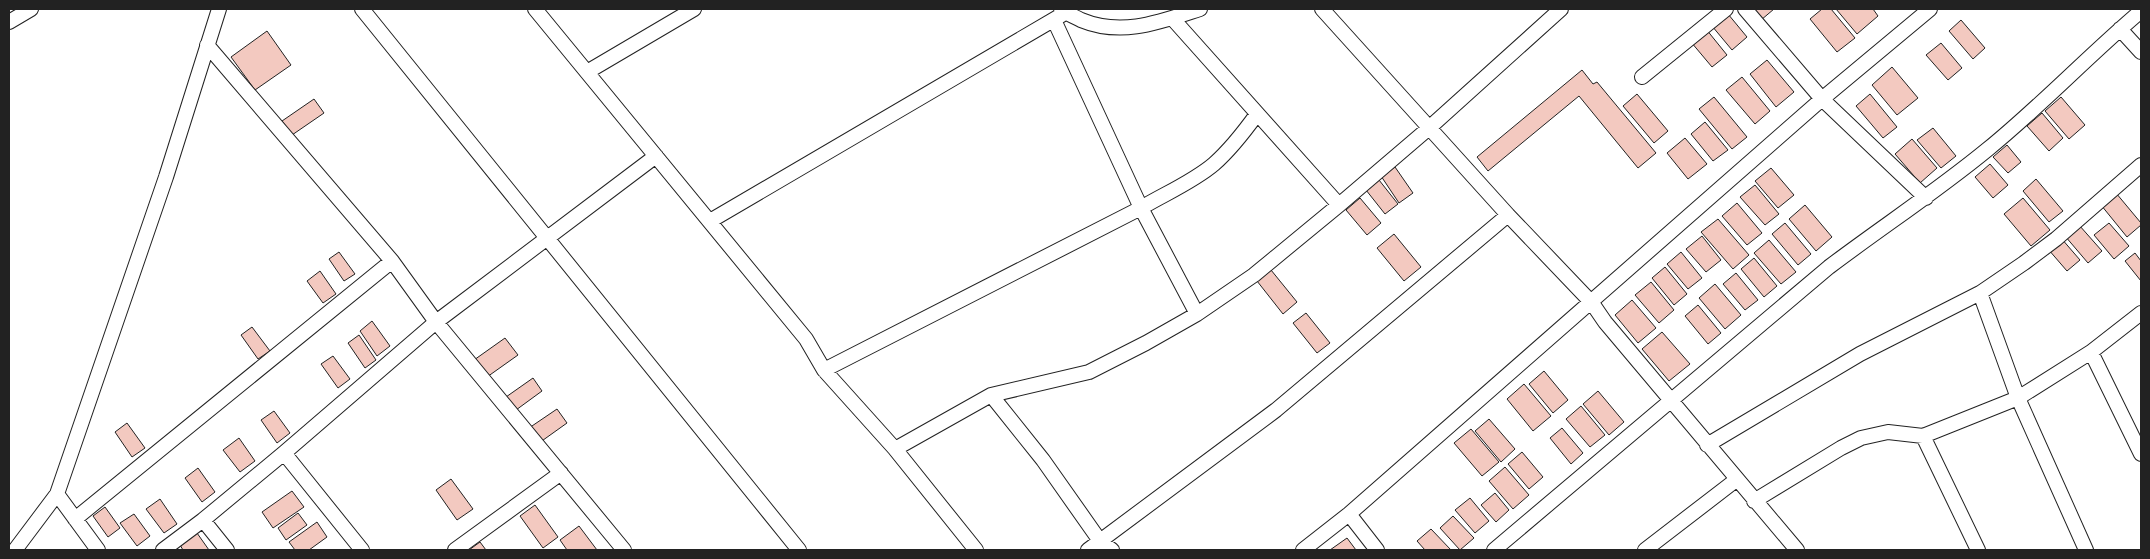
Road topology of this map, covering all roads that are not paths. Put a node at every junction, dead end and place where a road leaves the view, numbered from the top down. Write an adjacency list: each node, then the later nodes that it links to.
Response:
1 (31, 9): 15 (street)
2 (219, 9): 17 (street)
3 (362, 9): 31 (street)
4 (535, 9): 19 (street)
5 (694, 9): 19 (street)
6 (1200, 9): 14 (street)
7 (1322, 9): 23 (street)
8 (1561, 9): 23 (street)
9 (1726, 9): 20 (street)
10 (1745, 9): 21 (street)
11 (1930, 9): 21 (street)
12 (2141, 11): 16 (street)
13 (1060, 14): 14 (street); 28 (street); 30 (street)
14 (1172, 18): 22 (street)
15 (9, 22)
16 (2120, 28): 18 (street); 26 (street)
17 (207, 45): 32 (street); 50 (street)
18 (2141, 52)
19 (587, 72): 24 (street)
20 (1642, 77)
21 (1822, 99): 26 (street); 34 (street)
22 (1257, 114): 27 (street); 28 (street)
23 (1429, 128): 27 (street); 29 (street)
24 (656, 156): 30 (street); 31 (street)
25 (2141, 165): 33 (street)
26 (1926, 198): 42 (street)
27 (1339, 205): 36 (street)
28 (1141, 208): 36 (street); 39 (street)
29 (1508, 215): 34 (street); 55 (street)
30 (710, 221): 39 (street)
31 (546, 239): 37 (street); 63 (street)
32 (392, 261): 37 (street); 53 (street)
33 (1980, 293): 41 (street); 44 (street)
34 (1592, 303): 42 (street); 52 (street)
35 (2141, 313): 38 (street)
36 (1197, 314): 40 (street)
37 (436, 322): 46 (street); 48 (street)
38 (2090, 352): 41 (street); 47 (street)
39 (824, 370): 45 (street)
40 (991, 395): 45 (street); 55 (street)
41 (2018, 398): 43 (street); 73 (street)
42 (1670, 400): 44 (street); 69 (street)
43 (1923, 436): 51 (street); 72 (street)
44 (1707, 445): 49 (street)
45 (894, 448): 64 (street)
46 (284, 453): 54 (street); 60 (street)
47 (2141, 454)
48 (561, 473): 61 (street); 62 (street)
49 (1736, 480): 51 (street); 70 (street)
50 (57, 494): 53 (street); 56 (street)
51 (1754, 501): 71 (street)
52 (1350, 514): 67 (street); 68 (street)
53 (75, 519): 57 (street)
54 (203, 520): 58 (street); 59 (street)
55 (1100, 541): 65 (street); 66 (street)
56 (15, 550)
57 (98, 550)
58 (162, 550)
59 (227, 550)
60 (362, 550)
61 (455, 550)
62 (624, 550)
63 (799, 550)
64 (976, 550)
65 (1088, 550)
66 (1112, 550)
67 (1303, 550)
68 (1377, 550)
69 (1494, 550)
70 (1645, 550)
71 (1796, 550)
72 (1978, 550)
73 (2086, 550)

